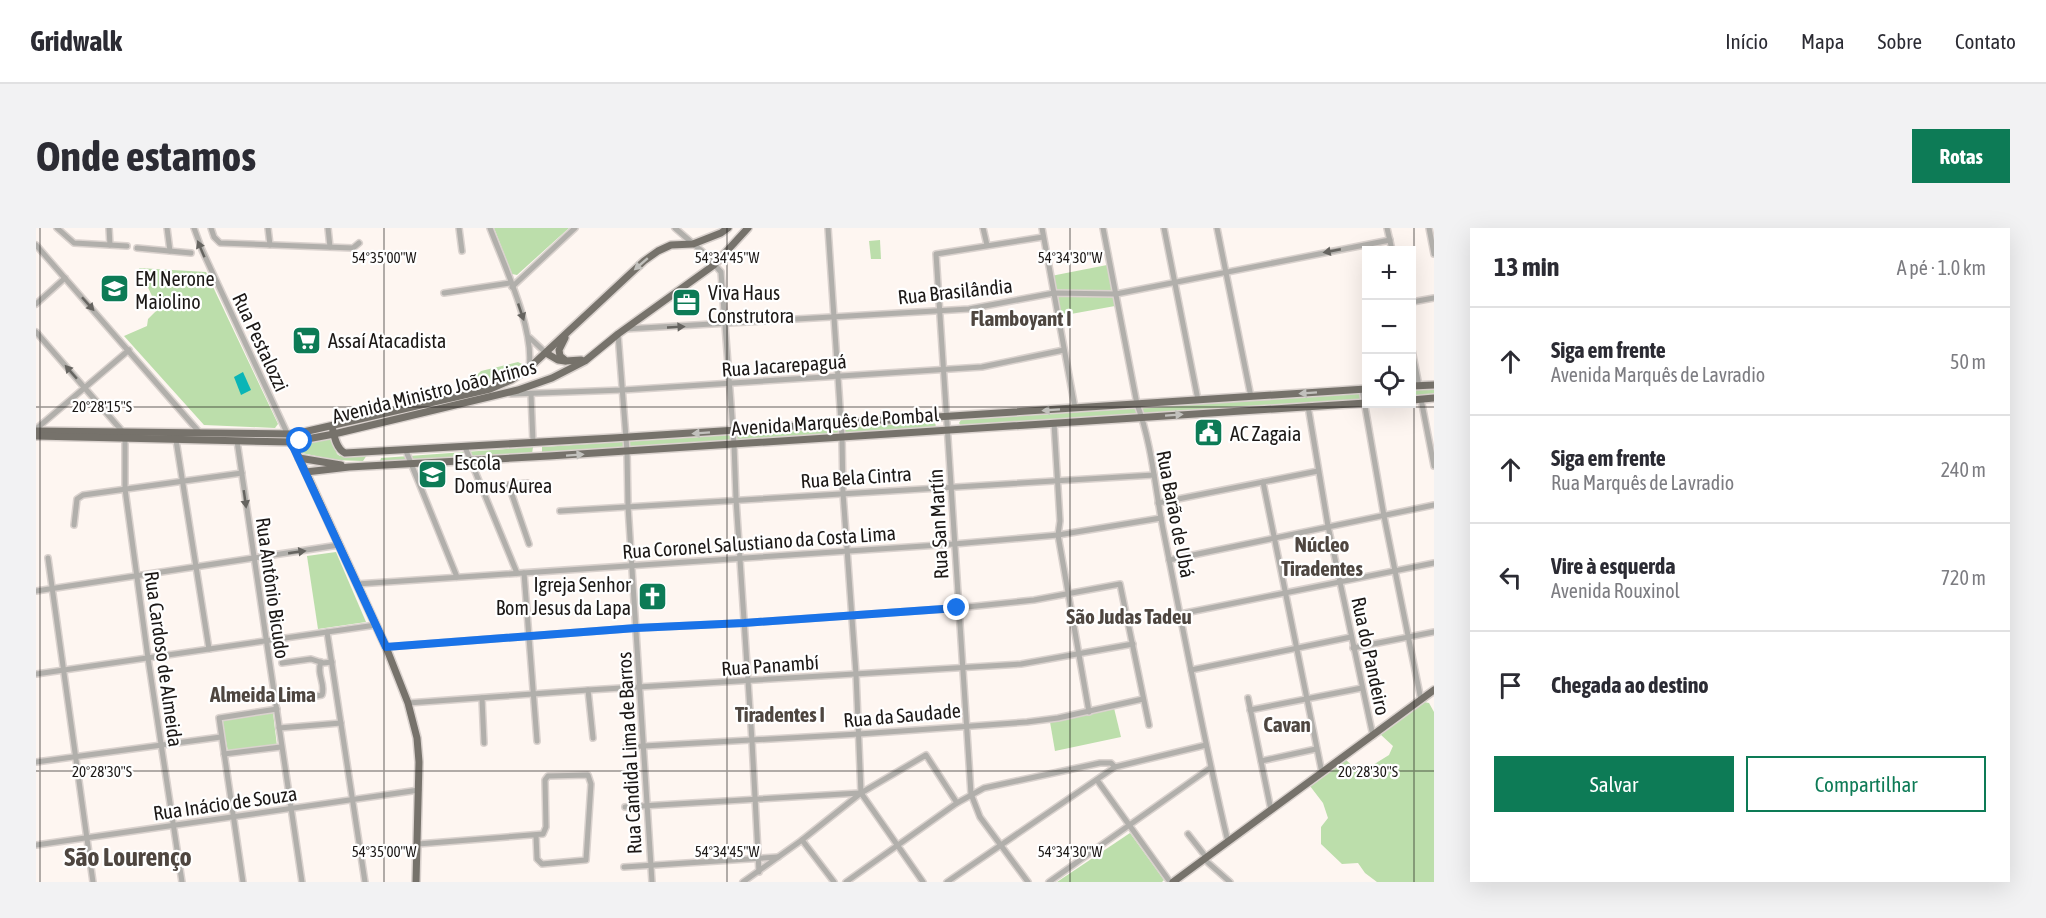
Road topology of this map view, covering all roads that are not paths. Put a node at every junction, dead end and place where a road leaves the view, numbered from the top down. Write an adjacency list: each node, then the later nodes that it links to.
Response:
1 (57, 228): 27 (street)
2 (109, 228): 27 (street)
3 (167, 228): 34 (street)
4 (194, 228): 107 (street, Rua Pestalozzi, one-way to 4)
5 (210, 228): 28 (street)
6 (268, 228): 28 (street)
7 (328, 228): 32 (street)
8 (459, 228): 35 (street)
9 (490, 228): 42 (street)
10 (575, 228): 42 (street)
11 (675, 228): 25 (street)
12 (728, 228): 25 (main road, Avenida Ministro João Arinos)
13 (748, 228): 38 (main road, Avenida Ministro João Arinos)
14 (828, 228): 50 (street)
15 (983, 228): 29 (street)
16 (1042, 228): 22 (street)
17 (1103, 228): 45 (street, Rua Barão de Ubá)
18 (1164, 228): 41 (street)
19 (1217, 228): 39 (street)
20 (1387, 228): 23 (street)
21 (1429, 228): 37 (street)
22 (1043, 237): 29 (street); 44 (street)
23 (1390, 240): 31 (street); 39 (street, Rua Brasilândia, one-way to 39)
24 (360, 243): 32 (street)
25 (693, 244): 38 (street); 52 (main road, Avenida Ministro João Arinos, one-way to 52)
26 (36, 245): 40 (street)
27 (110, 245): 30 (street)
28 (270, 245): 32 (street)
29 (987, 245): 49 (street)
30 (127, 246)
31 (1391, 246)
32 (330, 247)
33 (137, 248): 34 (street)
34 (170, 251): 36 (street)
35 (462, 251)
36 (191, 253)
37 (1434, 254)
38 (716, 265): 51 (street); 53 (main road, Avenida Ministro João Arinos)
39 (1226, 272): 41 (street, Rua Brasilândia); 73 (street)
40 (65, 278): 48 (street); 57 (street, one-way to 57)
41 (1175, 283): 45 (street, Rua Brasilândia); 77 (street)
42 (511, 285): 43 (street); 56 (street, one-way to 56)
43 (444, 293)
44 (1054, 293): 45 (street, Rua Brasilândia); 49 (street, Rua Brasilândia); 59 (street)
45 (1116, 294): 81 (street, Rua Barão de Ubá)
46 (1434, 298): 47 (street)
47 (1416, 301)
48 (36, 304)
49 (940, 310): 50 (street, Rua Brasilândia); 63 (street)
50 (834, 317): 51 (street, Rua Brasilândia); 64 (street)
51 (726, 324): 53 (street, Rua Brasilândia, one-way to 51); 65 (street)
52 (572, 329): 60 (main road, Avenida Ministro João Arinos); 61 (main road)
53 (626, 329): 55 (main road, Avenida Ministro João Arinos)
54 (36, 332): 68 (street, one-way to 54)
55 (618, 334): 58 (main road, Avenida Ministro João Arinos); 70 (street)
56 (529, 336): 60 (street); 62 (street)
57 (129, 350): 68 (street); 102 (street)
58 (599, 350): 61 (main road); 71 (main road, Avenida Ministro João Arinos)
59 (1064, 350): 63 (street, Rua Jacarepaguá); 85 (street)
60 (546, 353): 61 (main road); 62 (main road, Avenida Ministro João Arinos)
61 (566, 362)
62 (529, 368): 97 (main road, Avenida Ministro João Arinos)
63 (944, 369): 64 (street, Rua Jacarepaguá); 89 (street)
64 (838, 376): 65 (street, Rua Jacarepaguá); 93 (street)
65 (730, 383): 70 (street, Rua Jacarepaguá); 98 (street)
66 (1434, 384): 67 (main road)
67 (1416, 386)
68 (84, 388): 96 (street); 104 (street)
69 (1361, 389): 73 (main road, Avenida Marquês de Pombal, one-way to 73); 82 (main road)
70 (623, 390): 72 (street, Rua Jacarepaguá); 105 (street)
71 (504, 394): 72 (street, Rua Jacarepaguá); 97 (main road, Avenida Ministro João Arinos)
72 (531, 394): 113 (street)
73 (1253, 396): 74 (main road, Avenida Marquês de Pombal); 87 (main road)
74 (1240, 397): 77 (main road, Avenida Marquês de Pombal); 88 (main road)
75 (1434, 398): 76 (main road)
76 (1421, 399): 78 (main road); 125 (street)
77 (1198, 400): 80 (main road, Avenida Marquês de Pombal)
78 (1416, 400)
79 (1362, 402): 82 (main road, Avenida Marquês de Pombal)
80 (1147, 403): 81 (main road, Avenida Marquês de Pombal); 91 (main road)
81 (1137, 404): 83 (main road, Avenida Marquês de Pombal); 91 (street, Rua Barão de Ubá)
82 (1343, 404): 84 (main road, Avenida Marquês de Pombal)
83 (1126, 405): 85 (main road, Avenida Marquês de Pombal); 92 (main road)
84 (1308, 406): 87 (main road, Avenida Marquês de Pombal); 127 (street, Rua do Pandeiro)
85 (1075, 408): 89 (main road, Avenida Marquês de Pombal, one-way to 89)
86 (1367, 408): 145 (street)
87 (1257, 410): 88 (main road, Avenida Marquês de Pombal)
88 (1241, 411): 91 (main road, Avenida Marquês de Pombal, one-way to 88)
89 (951, 416): 90 (main road, Avenida Marquês de Pombal); 99 (main road)
90 (936, 417): 93 (main road, Avenida Marquês de Pombal); 101 (main road)
91 (1145, 417): 92 (main road, Avenida Marquês de Pombal); 130 (street, Rua Barão de Ubá)
92 (1127, 418): 94 (main road, Avenida Marquês de Pombal)
93 (845, 423): 95 (main road, Avenida Marquês de Pombal); 106 (main road)
94 (1054, 423): 99 (main road, Avenida Marquês de Pombal); 132 (street)
95 (827, 424): 98 (main road, Avenida Marquês de Pombal); 109 (main road)
96 (36, 430): 104 (main road)
97 (333, 430): 107 (main road, Avenida Ministro João Arinos); 119 (main road, Avenida Marquês de Pombal)
98 (737, 430): 100 (main road, Avenida Marquês de Pombal); 114 (main road)
99 (952, 430): 101 (main road, Avenida Marquês de Pombal); 136 (street, Rua San Martín)
100 (719, 431): 105 (main road, Avenida Marquês de Pombal, one-way to 105); 115 (main road)
101 (936, 431): 106 (main road, Avenida Marquês de Pombal)
102 (200, 434): 104 (main road); 107 (main road); 111 (street)
103 (36, 436): 104 (main road)
104 (124, 436): 110 (main road); 138 (street, Rua Cardoso de Almeida)
105 (630, 437): 108 (main road, Avenida Marquês de Pombal); 118 (main road)
106 (846, 437): 109 (main road, Avenida Marquês de Pombal); 139 (street)
107 (290, 438): 112 (main road); 121 (main road)
108 (613, 438): 113 (main road, Avenida Marquês de Pombal); 120 (main road)
109 (829, 438): 114 (main road, Avenida Marquês de Pombal)
110 (176, 440): 111 (main road); 131 (street)
111 (206, 441): 112 (main road)
112 (237, 441): 129 (street, Rua Antônio Bicudo)
113 (533, 442): 116 (main road, Avenida Marquês de Pombal)
114 (737, 444): 115 (main road, Avenida Marquês de Pombal); 140 (street)
115 (721, 445): 118 (main road, Avenida Marquês de Pombal)
116 (465, 447): 117 (main road, Avenida Marquês de Pombal); 122 (street)
117 (406, 451): 119 (main road, Avenida Marquês de Pombal); 123 (street)
118 (631, 451): 120 (main road, Avenida Marquês de Pombal); 143 (street, Rua Candida Lima de Barros)
119 (374, 452): 124 (main road)
120 (614, 452): 122 (main road, Avenida Marquês de Pombal, one-way to 120)
121 (299, 458): 126 (main road); 128 (main road)
122 (471, 460): 123 (main road, Avenida Marquês de Pombal); 137 (street)
123 (412, 465): 124 (main road, Avenida Marquês de Pombal); 166 (street)
124 (363, 466): 126 (main road, Avenida Marquês de Pombal)
125 (1434, 466)
126 (349, 467): 128 (main road, Avenida Marquês de Pombal)
127 (1318, 471): 133 (street); 148 (street, Rua do Pandeiro)
128 (306, 472): 153 (main road)
129 (242, 473): 131 (street); 156 (street, Rua Antônio Bicudo, one-way to 156)
130 (1154, 475): 132 (street, Rua Bela Cintra); 141 (street, Rua Barão de Ubá)
131 (183, 481): 138 (street); 161 (street)
132 (1057, 481): 136 (street, Rua Bela Cintra); 149 (street)
133 (1263, 482): 141 (street); 150 (street)
134 (527, 483): 135 (street)
135 (509, 486): 137 (street); 151 (street)
136 (950, 486): 139 (street, Rua Bela Cintra); 152 (street, Rua San Martín)
137 (482, 488): 163 (street)
138 (125, 489): 147 (street); 165 (street, Rua Cardoso de Almeida)
139 (843, 493): 140 (street, Rua Bela Cintra); 154 (street)
140 (736, 499): 143 (street, Rua Bela Cintra); 157 (street)
141 (1158, 503): 146 (street, Rua Barão de Ubá)
142 (1434, 505): 145 (street)
143 (628, 506): 144 (street, Rua Bela Cintra); 160 (street, Rua Candida Lima de Barros)
144 (560, 511)
145 (1384, 516): 148 (street); 162 (street)
146 (1161, 518): 149 (street, Rua Coronel Salustiano da Costa Lima); 158 (street, Rua Barão de Ubá)
147 (74, 525)
148 (1329, 527): 150 (street); 167 (street, Rua do Pandeiro)
149 (1058, 535): 152 (street, Rua Coronel Salustiano da Costa Lima); 172 (street)
150 (1275, 538): 158 (street); 171 (street)
151 (529, 544)
152 (954, 544): 154 (street, Rua Coronel Salustiano da Costa Lima); 173 (street, Rua San Martín)
153 (339, 545): 156 (street, one-way to 153); 168 (main road)
154 (847, 551): 157 (street, Rua Coronel Salustiano da Costa Lima); 175 (street)
155 (48, 558): 169 (street)
156 (254, 558): 161 (street); 184 (street, Rua Antônio Bicudo)
157 (740, 559): 160 (street, Rua Coronel Salustiano da Costa Lima); 176 (street)
158 (1169, 560): 174 (street, Rua Barão de Ubá)
159 (1434, 563): 162 (street)
160 (632, 566): 164 (street, Rua Coronel Salustiano da Costa Lima); 178 (street, Rua Candida Lima de Barros)
161 (195, 567): 165 (street); 189 (street)
162 (1395, 571): 167 (street); 182 (street)
163 (517, 573): 164 (street, Rua Coronel Salustiano da Costa Lima); 166 (street, Rua Coronel Salustiano da Costa Lima)
164 (524, 573): 181 (street)
165 (136, 577): 169 (street); 191 (street, Rua Cardoso de Almeida)
166 (457, 578): 168 (street, Rua Coronel Salustiano da Costa Lima)
167 (1340, 583): 171 (street); 183 (street, Rua do Pandeiro)
168 (357, 584): 177 (main road)
169 (51, 589): 170 (street); 196 (street)
170 (36, 591)
171 (1286, 593): 174 (street); 187 (street)
172 (1067, 594): 173 (street); 185 (street); 190 (street)
173 (957, 608): 175 (street); 195 (street, Rua San Martín)
174 (1180, 614): 197 (street, Rua Barão de Ubá)
175 (852, 616): 176 (street); 199 (street)
176 (744, 623): 178 (street); 200 (street)
177 (376, 625): 179 (street); 186 (main road)
178 (636, 628): 181 (street); 201 (street, Rua Candida Lima de Barros)
179 (327, 632): 184 (street); 193 (street)
180 (1434, 632): 182 (street)
181 (529, 636): 186 (street); 205 (street)
182 (1408, 637): 188 (street); 211 (street)
183 (1351, 638): 187 (street); 188 (street, Rua do Pandeiro)
184 (265, 640): 189 (street); 213 (street, Rua Antônio Bicudo)
185 (1133, 644): 190 (street, Rua Panambí); 208 (street)
186 (386, 647): 212 (main road)
187 (1297, 648): 197 (street); 209 (street)
188 (1353, 648): 202 (street, Rua do Pandeiro)
189 (209, 649): 191 (street)
190 (1079, 654): 195 (street, Rua Panambí); 215 (street)
191 (148, 658): 196 (street); 227 (street, Rua Cardoso de Almeida)
192 (321, 662): 193 (street); 194 (street); 210 (street)
193 (332, 662): 216 (street)
194 (282, 663)
195 (962, 667): 199 (street, Rua Panambí); 217 (street, Rua San Martín)
196 (63, 670): 198 (street); 234 (street)
197 (1191, 670): 228 (street, Rua Barão de Ubá)
198 (36, 674)
199 (856, 674): 200 (street, Rua Panambí); 220 (street)
200 (748, 682): 201 (street, Rua Panambí); 225 (street)
201 (641, 688): 203 (street, Rua Panambí); 229 (street, Rua Candida Lima de Barros)
202 (1362, 688): 209 (street); 221 (street, Rua do Pandeiro)
203 (588, 690): 205 (street, Rua Panambí); 223 (street)
204 (1434, 690): 211 (main road)
205 (533, 695): 206 (street, Rua Panambí); 224 (street)
206 (482, 698): 212 (street, Rua Panambí); 226 (street)
207 (1248, 698): 214 (street)
208 (1143, 699): 215 (street, Rua da Saudade); 218 (street)
209 (1307, 699): 214 (street); 232 (street)
210 (294, 700)
211 (1421, 700): 221 (main road)
212 (408, 703): 241 (main road)
213 (277, 709): 219 (street, Rua Antônio Bicudo); 222 (street)
214 (1250, 710): 235 (street)
215 (1089, 711): 217 (street, Rua da Saudade)
216 (341, 723): 219 (street); 244 (street)
217 (967, 725): 220 (street, Rua da Saudade); 243 (street, Rua San Martín)
218 (1149, 725)
219 (279, 728): 230 (street, Rua Antônio Bicudo)
220 (859, 734): 225 (street, Rua da Saudade); 242 (street)
221 (1373, 736): 239 (main road)
222 (221, 737): 227 (street); 233 (street)
223 (592, 738)
224 (537, 741)
225 (752, 741): 229 (street, Rua da Saudade); 245 (street)
226 (484, 743)
227 (161, 744): 234 (street); 252 (street, Rua Cardoso de Almeida)
228 (1206, 745): 237 (street); 238 (street, Rua Barão de Ubá)
229 (644, 746): 231 (street, Rua da Saudade); 247 (street, Rua Candida Lima de Barros)
230 (281, 747): 233 (street); 249 (street, Rua Antônio Bicudo)
231 (626, 747)
232 (1316, 749): 235 (street); 239 (street)
233 (224, 754): 251 (street)
234 (74, 757): 236 (street); 256 (street)
235 (1261, 761): 250 (street)
236 (36, 762)
237 (1115, 767): 240 (street); 243 (street)
238 (1210, 768): 253 (street); 258 (street, Rua Barão de Ubá)
239 (1322, 773): 250 (main road)
240 (1097, 780): 253 (street); 261 (street)
241 (419, 790): 244 (street, Rua Inácio de Souza); 259 (main road)
242 (861, 793): 245 (street); 246 (street); 257 (street); 262 (street)
243 (971, 794): 246 (street); 261 (street, Rua San Martín)
244 (353, 800): 249 (street, Rua Inácio de Souza); 273 (street)
245 (756, 800): 247 (street); 265 (street)
246 (957, 803): 262 (street)
247 (648, 805): 248 (street); 266 (street, Rua Candida Lima de Barros)
248 (625, 807)
249 (291, 808): 251 (street, Rua Inácio de Souza); 272 (street, Rua Antônio Bicudo)
250 (1270, 810): 258 (main road)
251 (234, 817): 252 (street, Rua Inácio de Souza); 271 (street)
252 (174, 825): 256 (street, Rua Inácio de Souza); 270 (street, Rua Cardoso de Almeida)
253 (1129, 827): 282 (street); 283 (street)
254 (1188, 834): 264 (street)
255 (536, 835): 255 (street); 259 (street)
256 (87, 838): 260 (street, Rua Inácio de Souza); 269 (street)
257 (802, 840): 263 (street); 277 (street)
258 (1227, 842): 264 (main road)
259 (418, 844): 274 (main road)
260 (36, 845)
261 (1000, 845): 280 (street); 281 (street, Rua San Martín)
262 (897, 846): 278 (street); 279 (street)
263 (778, 857): 265 (street); 268 (street)
264 (1205, 858): 283 (main road); 284 (street)
265 (759, 859): 266 (street); 268 (street)
266 (650, 865): 267 (street); 275 (street, Rua Candida Lima de Barros)
267 (624, 867)
268 (759, 872): 276 (street)
269 (93, 882)
270 (182, 882)
271 (243, 882)
272 (302, 882)
273 (365, 882)
274 (416, 882)
275 (652, 882)
276 (743, 882)
277 (834, 882)
278 (846, 882)
279 (923, 882)
280 (947, 882)
281 (1028, 882)
282 (1049, 882)
283 (1171, 882)
284 (1230, 882)

